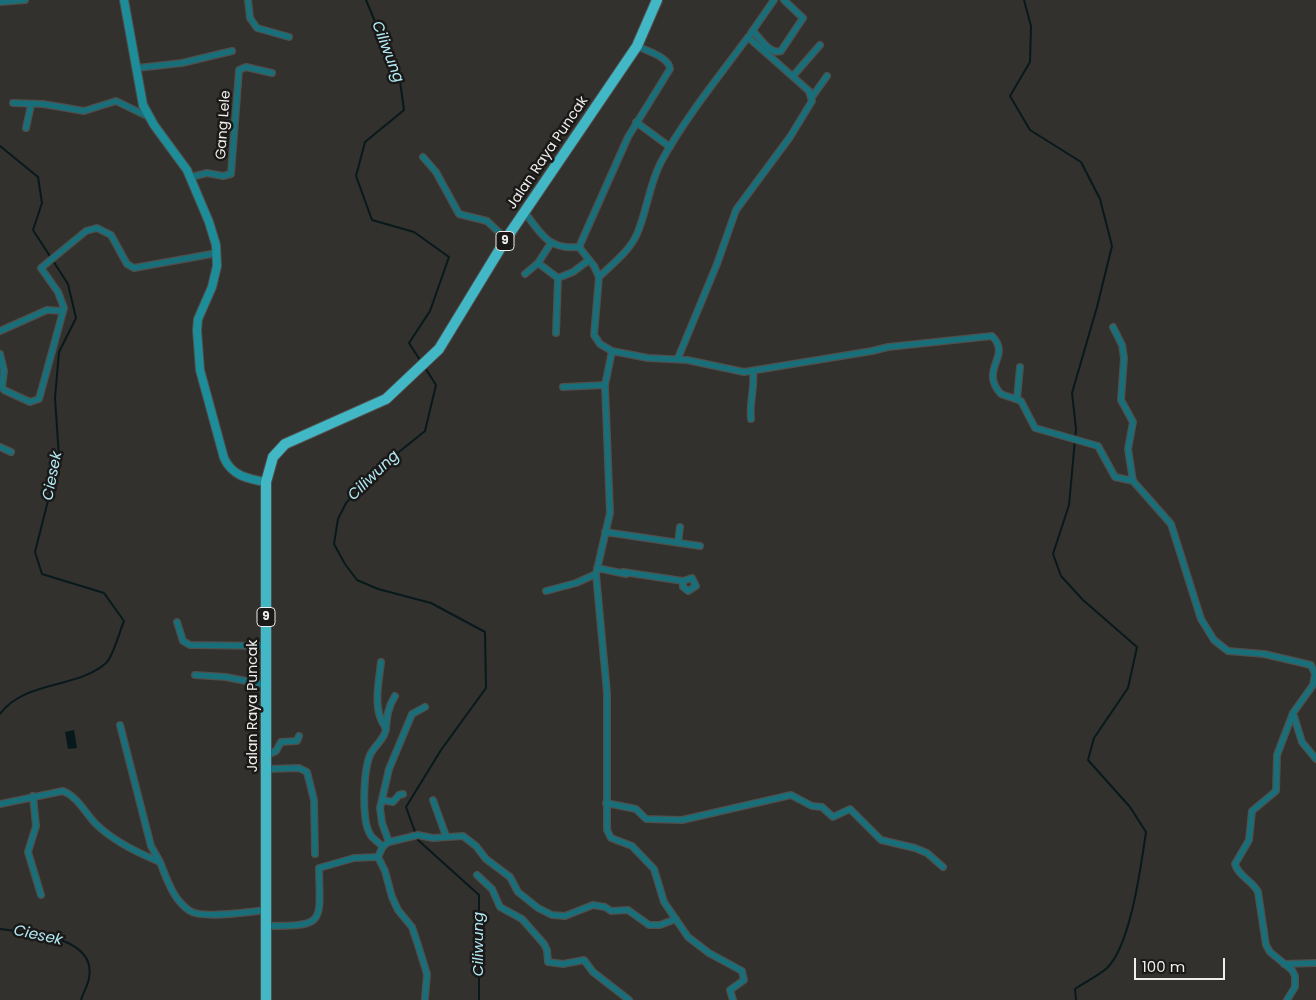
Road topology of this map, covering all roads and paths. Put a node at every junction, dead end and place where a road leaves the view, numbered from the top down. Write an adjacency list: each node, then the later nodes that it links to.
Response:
1 (26, 0): 7 (street)
2 (124, 0): 14 (street)
3 (248, 0): 9 (street)
4 (657, 0): 12 (highway, Jalan Raya Puncak / 9)
5 (774, 0): 8 (street)
6 (784, 0): 8 (street)
7 (0, 2)
8 (753, 31): 10 (street)
9 (289, 37)
10 (748, 37): 16 (street); 24 (street)
11 (820, 45): 16 (street)
12 (637, 46): 22 (street); 27 (highway, Jalan Raya Puncak / 9)
13 (232, 51): 14 (street)
14 (137, 68): 21 (street)
15 (272, 73): 26 (street, Gang Lele)
16 (793, 76): 18 (street)
17 (827, 76): 18 (street)
18 (812, 97): 43 (street)
19 (13, 102): 20 (street)
20 (31, 105): 21 (street); 23 (street)
21 (149, 117): 26 (street)
22 (636, 122): 24 (street); 30 (street)
23 (26, 128)
24 (670, 147): 35 (street)
25 (423, 158): 28 (street)
26 (191, 177): 31 (street)
27 (524, 211): 28 (highway, Jalan Raya Puncak / 9); 29 (street)
28 (506, 239): 53 (highway, Jalan Raya Puncak / 9)
29 (551, 244): 30 (street); 33 (street)
30 (579, 247): 32 (street)
31 (217, 253): 37 (street); 53 (street)
32 (589, 260): 35 (street); 36 (street)
33 (538, 263): 34 (street); 36 (street)
34 (525, 274)
35 (599, 277): 41 (street)
36 (558, 278): 40 (street)
37 (63, 311): 39 (street); 42 (street)
38 (1113, 327): 52 (street)
39 (0, 331)
40 (556, 333)
41 (612, 351): 43 (street); 46 (street)
42 (0, 354)
43 (678, 358): 45 (street)
44 (1020, 367): 48 (street)
45 (752, 372): 48 (street); 49 (street)
46 (605, 385): 47 (street); 55 (street)
47 (563, 387)
48 (1017, 398): 52 (street)
49 (751, 419)
50 (0, 447): 51 (street)
51 (11, 452)
52 (1133, 481): 68 (street)
53 (266, 482): 62 (highway, Jalan Raya Puncak / 9)
54 (680, 527): 56 (street)
55 (605, 532): 56 (street); 58 (street)
56 (678, 543): 57 (street)
57 (700, 546)
58 (596, 571): 59 (street); 60 (street); 79 (street)
59 (683, 582)
60 (546, 591)
61 (177, 622): 62 (street)
62 (266, 646): 65 (highway, Jalan Raya Puncak / 9)
63 (381, 662): 70 (street)
64 (196, 676): 65 (street)
65 (266, 685): 72 (highway, Jalan Raya Puncak / 9)
66 (394, 696): 70 (street)
67 (425, 707): 77 (street)
68 (1293, 714): 73 (street); 94 (street)
69 (120, 725): 86 (street)
70 (386, 729): 83 (street)
71 (299, 736): 72 (street)
72 (267, 755): 74 (highway, Jalan Raya Puncak / 9)
73 (1316, 758)
74 (267, 769): 84 (street); 90 (highway, Jalan Raya Puncak / 9)
75 (403, 794): 77 (street)
76 (34, 796): 80 (street); 86 (street); 89 (street)
77 (382, 800): 82 (street)
78 (432, 800): 81 (street)
79 (606, 803): 87 (street); 91 (street)
80 (0, 804)
81 (446, 836): 82 (street); 91 (street)
82 (389, 842): 83 (street)
83 (383, 847): 85 (street)
84 (315, 854)
85 (378, 857): 92 (street); 95 (street)
86 (160, 862): 90 (street)
87 (943, 867)
88 (477, 875): 98 (street)
89 (41, 895)
90 (266, 910): 92 (highway, Jalan Raya Puncak / 9)
91 (676, 919): 99 (street)
92 (266, 926): 96 (highway, Jalan Raya Puncak / 9)
93 (1316, 963): 94 (street)
94 (1284, 964): 100 (street)
95 (425, 999): 97 (street)
96 (266, 1000)
97 (417, 1000)
98 (629, 1000)
99 (733, 1000)
100 (1288, 1000)

